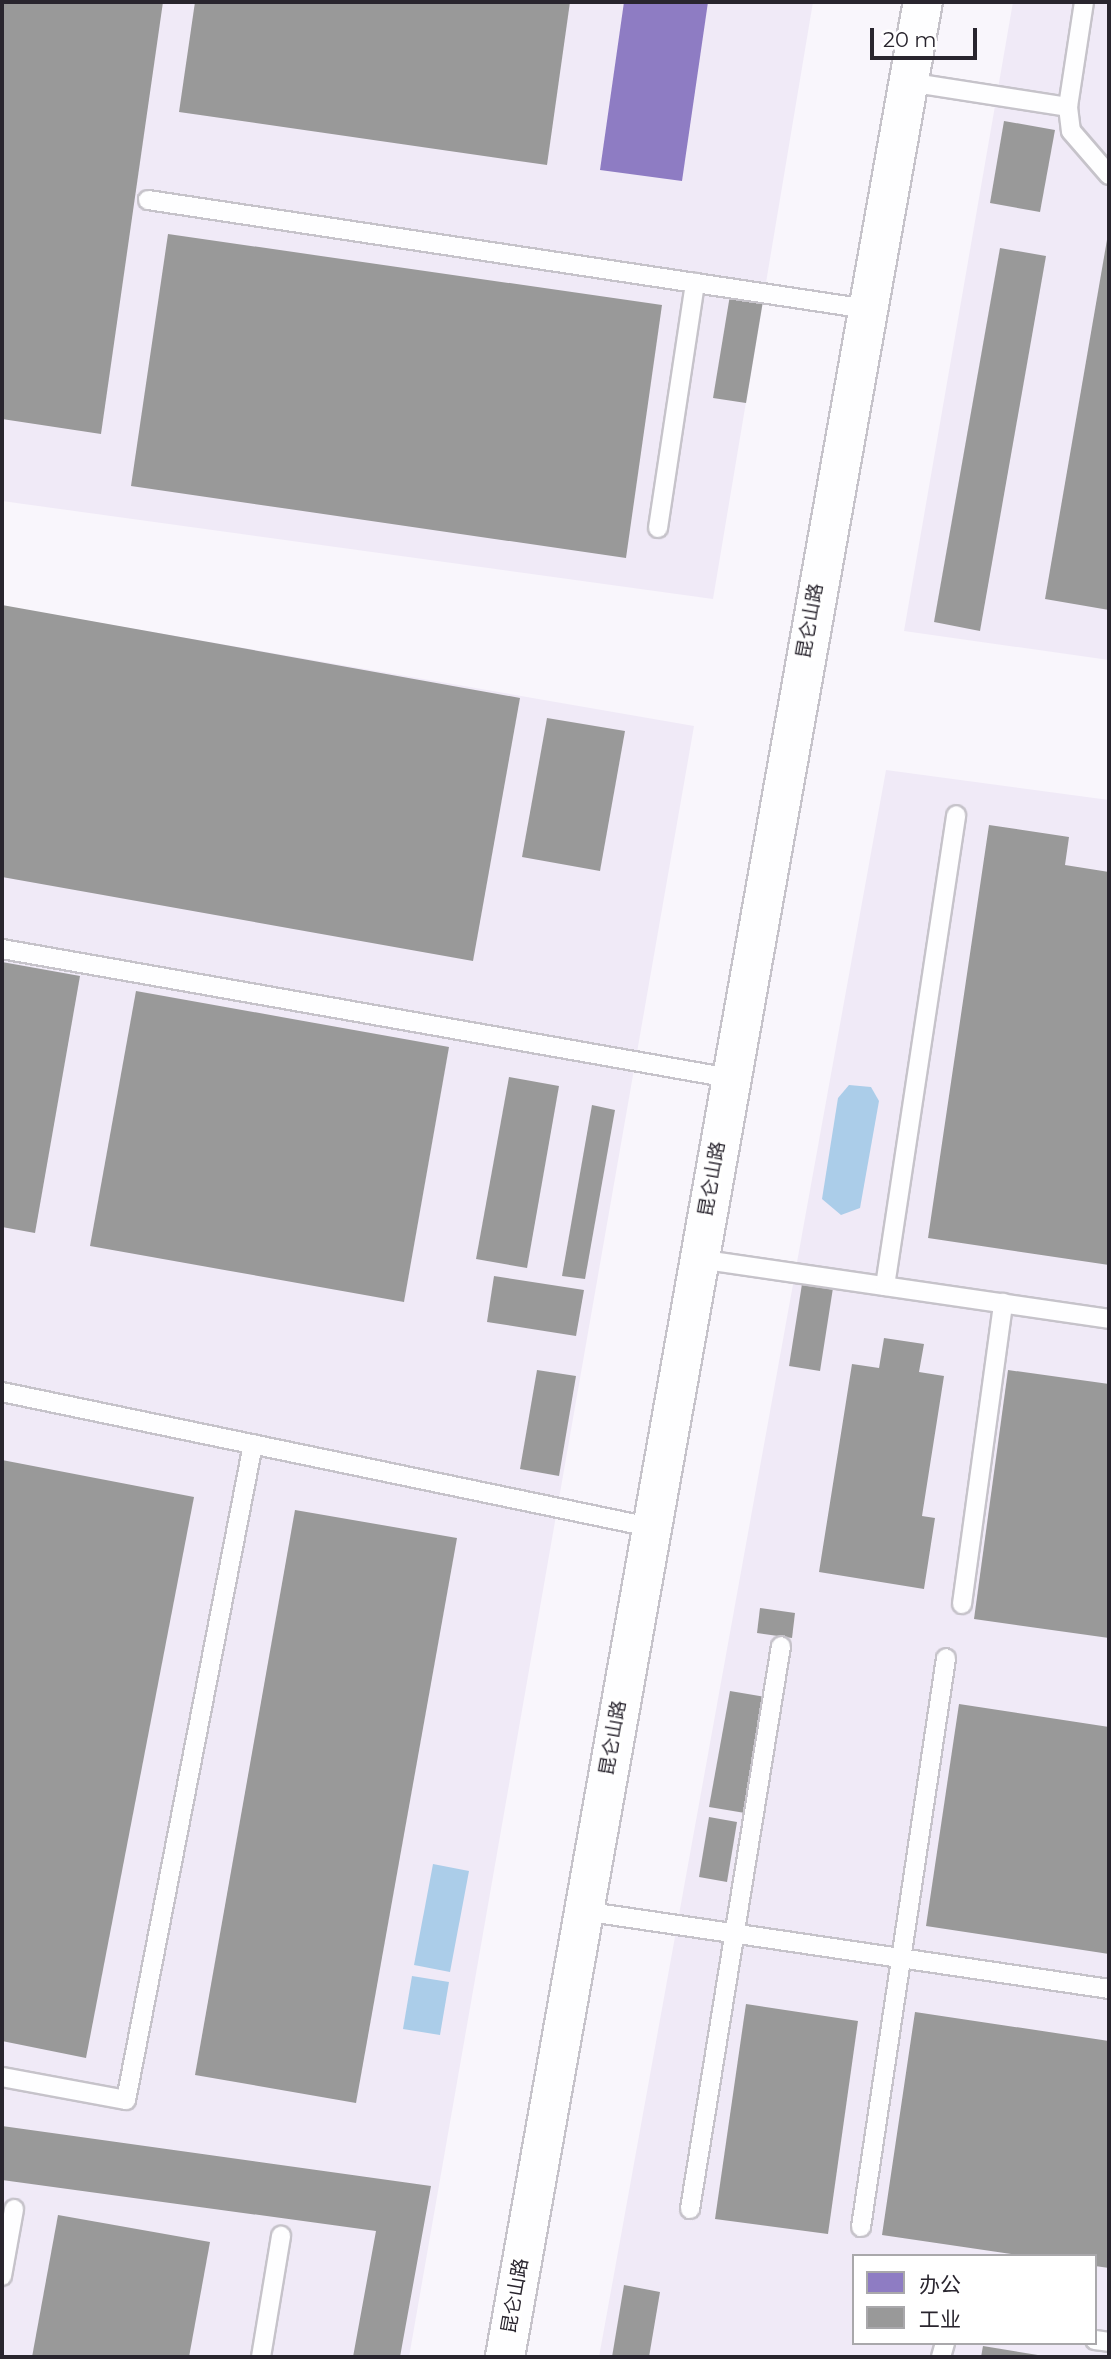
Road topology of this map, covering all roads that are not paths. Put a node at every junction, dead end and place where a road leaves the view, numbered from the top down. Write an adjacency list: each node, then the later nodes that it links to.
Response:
1 (923, 2): 3 (street, 昆仑山路)
2 (1083, 2): 4 (lane)
3 (908, 82): 4 (lane); 8 (street, 昆仑山路)
4 (1068, 107): 5 (lane)
5 (1109, 176)
6 (148, 200): 7 (lane)
7 (695, 283): 8 (lane); 9 (lane)
8 (867, 309): 12 (street, 昆仑山路)
9 (658, 528)
10 (956, 815): 14 (lane)
11 (2, 949): 12 (lane)
12 (730, 1078): 13 (street, 昆仑山路)
13 (698, 1258): 14 (lane); 19 (street, 昆仑山路)
14 (885, 1286): 15 (lane)
15 (1003, 1303): 16 (lane); 20 (lane)
16 (1109, 1319)
17 (2, 1392): 18 (lane)
18 (253, 1444): 19 (lane); 27 (lane)
19 (650, 1527): 23 (street, 昆仑山路)
20 (961, 1604)
21 (781, 1646): 24 (lane)
22 (946, 1658): 25 (lane)
23 (583, 1911): 24 (lane); 34 (street, 昆仑山路)
24 (730, 1933): 25 (lane); 29 (lane)
25 (902, 1958): 26 (lane); 30 (lane)
26 (1109, 1989)
27 (2, 2077)
28 (14, 2209): 32 (lane)
29 (690, 2209)
30 (862, 2227)
31 (281, 2236): 33 (lane)
32 (2, 2277)
33 (261, 2357)
34 (505, 2357)

